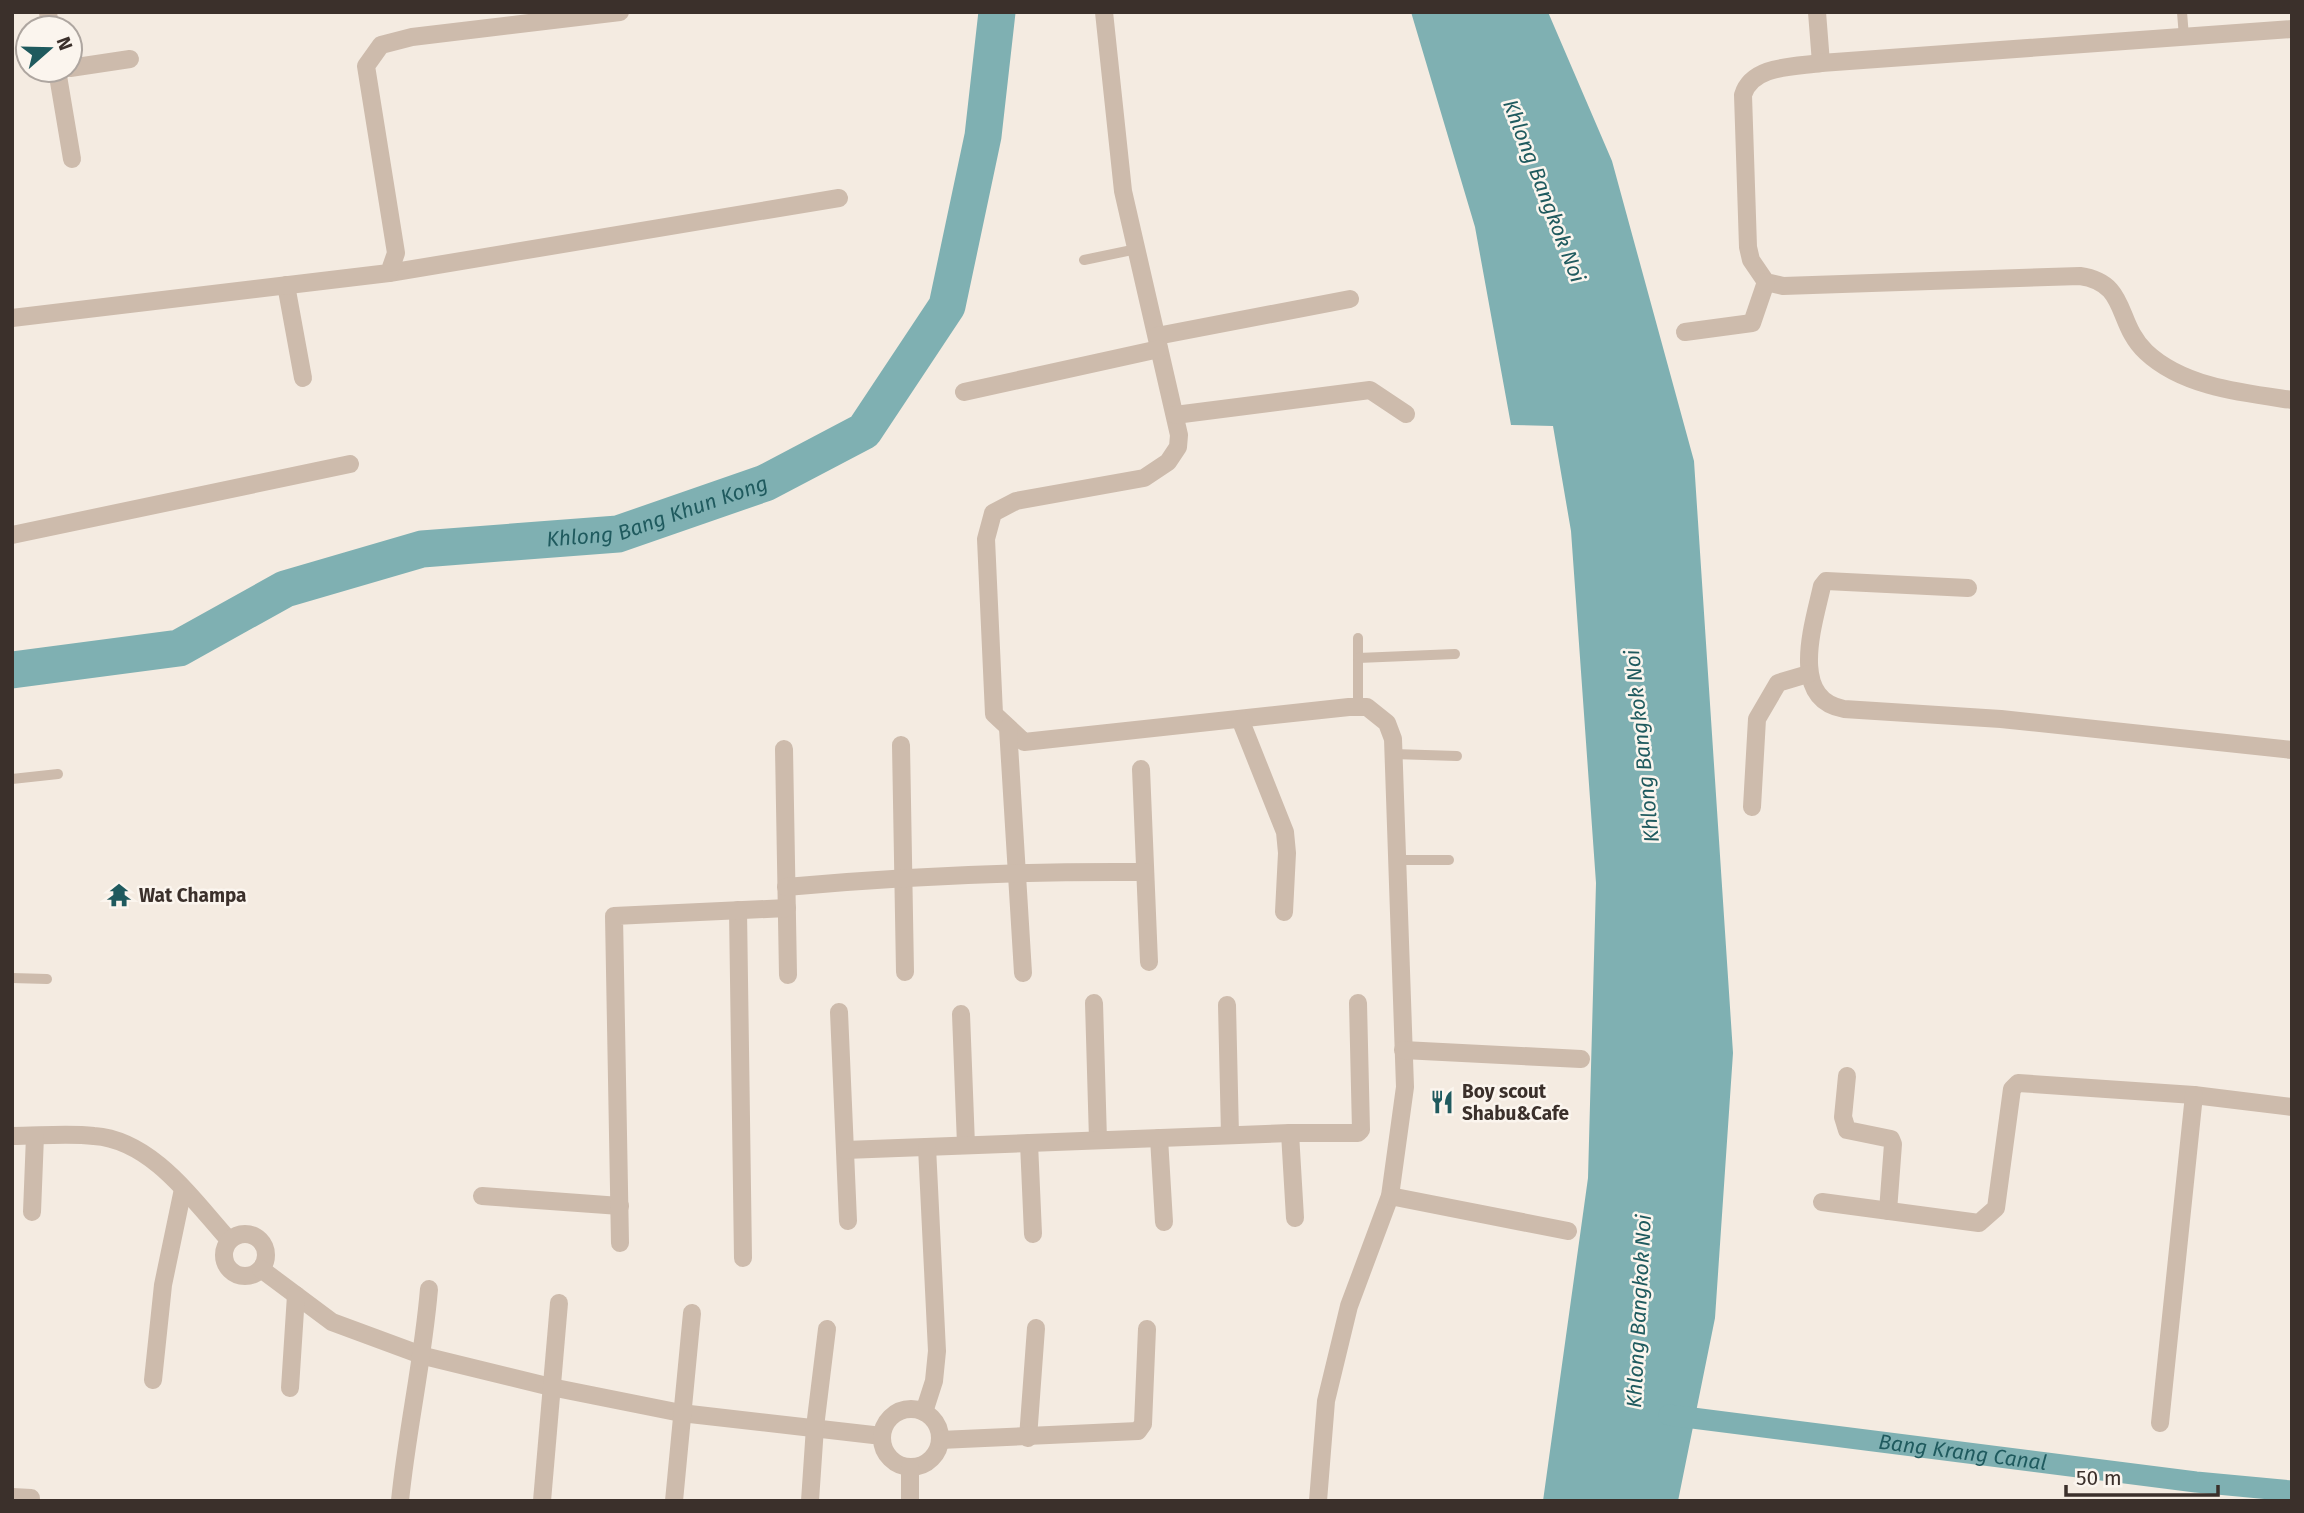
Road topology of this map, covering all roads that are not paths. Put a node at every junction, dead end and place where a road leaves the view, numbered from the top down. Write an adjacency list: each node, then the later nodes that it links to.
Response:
1 (620, 12): 15 (street)
2 (1104, 12): 13 (street)
3 (1817, 12): 8 (street)
4 (2182, 12): 6 (lane)
5 (2292, 29): 6 (street)
6 (2184, 37): 8 (street)
7 (130, 59): 9 (street)
8 (1821, 63): 16 (street)
9 (84, 66)
10 (59, 84): 11 (street)
11 (72, 159)
12 (839, 198): 15 (street)
13 (1137, 249): 14 (lane); 21 (street)
14 (1084, 260)
15 (385, 273): 17 (street)
16 (1766, 282): 20 (street); 24 (street)
17 (286, 285): 19 (street); 22 (street)
18 (1350, 299): 21 (street)
19 (12, 318)
20 (1685, 332)
21 (1158, 342): 23 (street); 26 (street)
22 (303, 378)
23 (964, 392)
24 (2292, 400)
25 (1406, 414): 26 (street)
26 (1175, 415): 36 (street)
27 (350, 464): 28 (street)
28 (12, 535)
29 (1968, 588): 33 (street)
30 (1358, 638): 32 (lane)
31 (1454, 654): 32 (lane)
32 (1358, 658): 34 (lane)
33 (1808, 674): 39 (street); 45 (street)
34 (1358, 707): 35 (street); 40 (street)
35 (1240, 719): 36 (street); 54 (street)
36 (1008, 728): 48 (street)
37 (901, 745): 50 (street)
38 (784, 749): 51 (street)
39 (2292, 750)
40 (1393, 754): 41 (lane); 46 (street)
41 (1457, 756)
42 (1141, 769): 49 (street)
43 (58, 774): 44 (lane)
44 (12, 779)
45 (1752, 807)
46 (1396, 860): 47 (lane); 66 (street)
47 (1449, 860)
48 (1016, 871): 49 (street); 50 (street); 57 (street)
49 (1145, 872): 55 (street)
50 (903, 876): 51 (street); 56 (street)
51 (786, 887): 52 (street)
52 (787, 908): 53 (street); 58 (street)
53 (738, 910): 85 (street); 95 (street)
54 (1284, 912)
55 (1149, 962)
56 (905, 972)
57 (1023, 973)
58 (788, 975)
59 (12, 978): 60 (lane)
60 (47, 979)
61 (1094, 1003): 76 (street)
62 (1358, 1003): 71 (street)
63 (1227, 1004): 72 (street)
64 (839, 1012): 80 (street)
65 (961, 1014): 78 (street)
66 (1403, 1049): 67 (street); 83 (street)
67 (1581, 1059)
68 (1847, 1076): 87 (street)
69 (2194, 1095): 70 (street); 87 (street); 110 (street)
70 (2292, 1107)
71 (1290, 1133): 72 (street); 88 (street)
72 (1230, 1135): 75 (street)
73 (12, 1136): 74 (street)
74 (35, 1136): 81 (street); 86 (street)
75 (1158, 1138): 76 (street); 90 (street)
76 (1098, 1140): 77 (street)
77 (1030, 1143): 78 (street); 92 (street)
78 (966, 1145): 79 (street)
79 (927, 1147): 80 (street); 108 (street)
80 (845, 1150): 89 (street)
81 (183, 1188): 93 (street); 105 (street)
82 (482, 1196): 85 (street)
83 (1390, 1196): 91 (street); 123 (street)
84 (1822, 1202): 87 (street)
85 (620, 1206): 94 (street)
86 (32, 1212)
87 (1888, 1212)
88 (1295, 1218)
89 (849, 1221)
90 (1164, 1222)
91 (1568, 1231)
92 (1033, 1234)
93 (229, 1240): 96 (street); 96 (street)
94 (620, 1243)
95 (743, 1258)
96 (261, 1269): 98 (street)
97 (429, 1289): 104 (street)
98 (296, 1295): 104 (street); 107 (street)
99 (559, 1303): 106 (street)
100 (692, 1314): 109 (street)
101 (1036, 1328): 113 (street)
102 (827, 1329): 111 (street)
103 (1147, 1329): 113 (street)
104 (424, 1356): 106 (street); 118 (street)
105 (153, 1380)
106 (551, 1387): 109 (street); 119 (street)
107 (290, 1388)
108 (924, 1412): 112 (street); 114 (street)
109 (681, 1413): 111 (street); 120 (street)
110 (2160, 1423)
111 (815, 1427): 112 (street); 121 (street)
112 (882, 1436): 115 (street)
113 (1028, 1438): 114 (street)
114 (940, 1440): 115 (street)
115 (910, 1467): 122 (street)
116 (12, 1497): 117 (street)
117 (31, 1498)
118 (400, 1501)
119 (542, 1501)
120 (674, 1501)
121 (810, 1501)
122 (910, 1501)
123 (1318, 1501)

